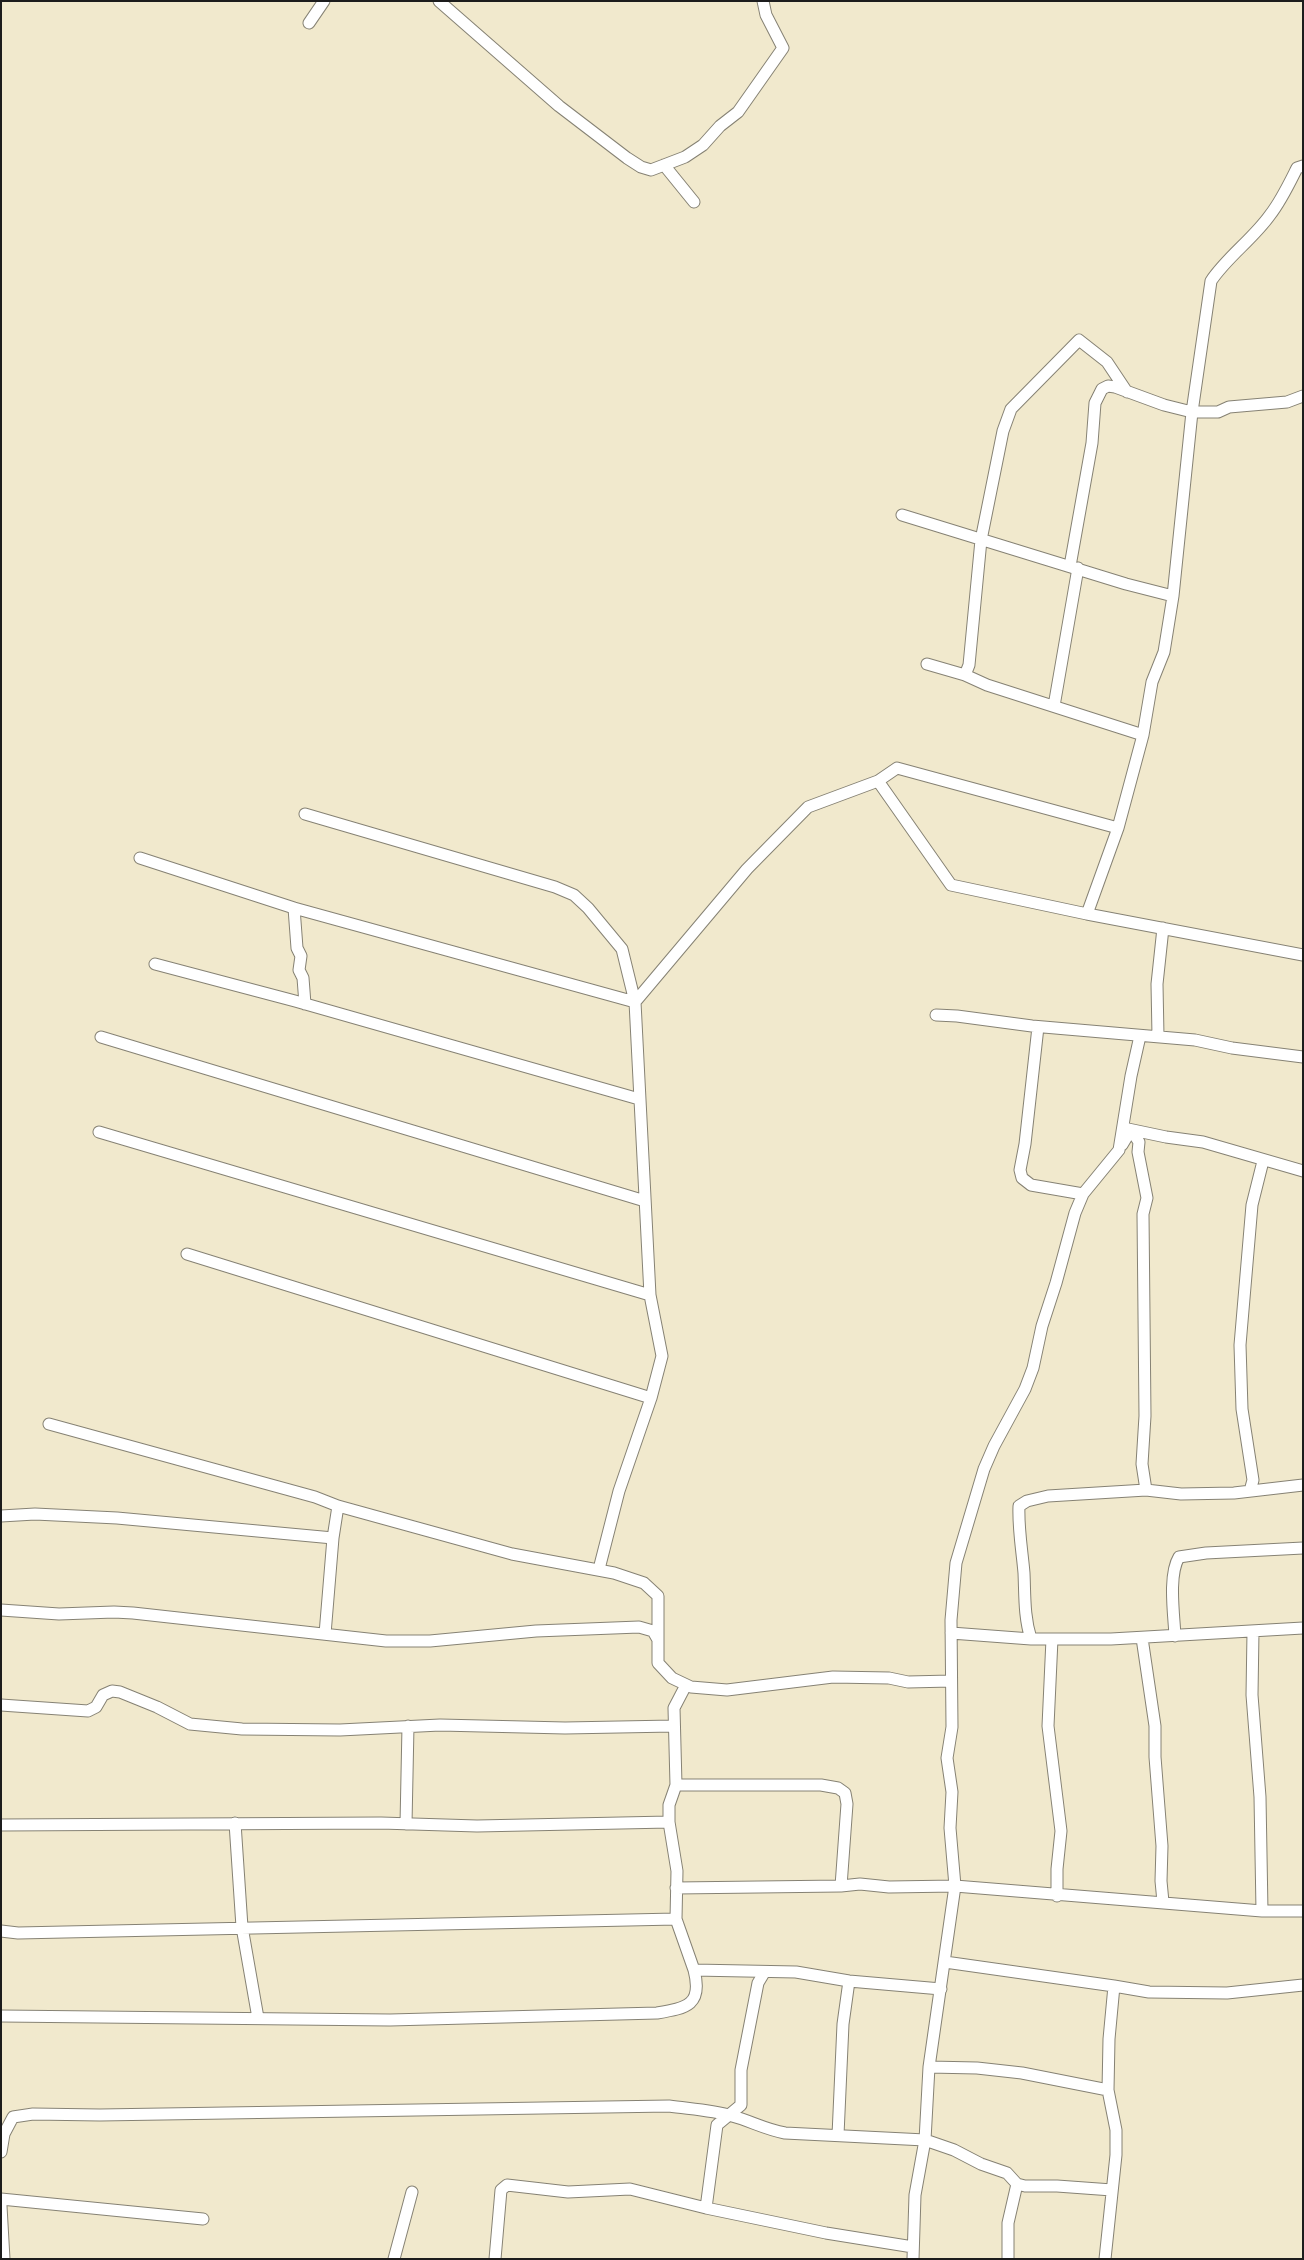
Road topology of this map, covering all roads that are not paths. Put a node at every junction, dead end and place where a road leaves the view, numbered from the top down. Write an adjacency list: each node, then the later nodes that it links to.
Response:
1 (324, 1): 4 (street)
2 (439, 1): 5 (street)
3 (763, 1): 5 (street)
4 (309, 24)
5 (664, 165): 7 (street)
6 (1303, 166): 10 (street)
7 (694, 202)
8 (1127, 392): 10 (street); 12 (street); 13 (street)
9 (1303, 396): 10 (street)
10 (1192, 412): 14 (street)
11 (902, 515): 12 (street)
12 (982, 540): 13 (street); 16 (street)
13 (1074, 567): 14 (street); 17 (street)
14 (1173, 596): 18 (street)
15 (927, 664): 16 (street)
16 (965, 675): 17 (street)
17 (1054, 706): 18 (street)
18 (1143, 735): 21 (street)
19 (878, 781): 21 (street); 24 (street); 28 (street)
20 (305, 814): 28 (street)
21 (1118, 828): 24 (street)
22 (140, 858): 23 (street)
23 (294, 908): 28 (street); 29 (street)
24 (1088, 914): 25 (street)
25 (1163, 928): 26 (street); 33 (street)
26 (1303, 955)
27 (155, 964): 29 (street)
28 (635, 1002): 36 (street)
29 (306, 1004): 36 (street)
30 (936, 1015): 31 (street)
31 (1038, 1027): 32 (street); 41 (street)
32 (1140, 1036): 33 (street); 37 (street)
33 (1158, 1036): 35 (street)
34 (101, 1037): 42 (street)
35 (1303, 1057)
36 (639, 1100): 42 (street)
37 (1127, 1128): 39 (street); 41 (street); 48 (street)
38 (99, 1132): 44 (street)
39 (1263, 1161): 40 (street); 49 (street)
40 (1303, 1171)
41 (1083, 1194): 58 (street)
42 (645, 1201): 44 (street)
43 (187, 1254): 45 (street)
44 (650, 1295): 45 (street)
45 (651, 1398): 54 (street)
46 (49, 1424): 50 (street)
47 (1303, 1485): 49 (street)
48 (1146, 1490): 49 (street); 63 (street)
49 (1250, 1491)
50 (338, 1506): 52 (street); 54 (street)
51 (1, 1516): 52 (street)
52 (332, 1538): 59 (street)
53 (1303, 1548): 60 (street)
54 (599, 1569): 61 (street)
55 (1, 1610): 59 (street)
56 (1303, 1628): 57 (street)
57 (1253, 1632): 60 (street); 80 (street)
58 (951, 1633): 63 (street); 65 (street)
59 (325, 1634): 61 (street)
60 (1175, 1636): 62 (street)
61 (658, 1638): 66 (street)
62 (1142, 1638): 64 (street); 79 (street)
63 (1031, 1639): 64 (street)
64 (1052, 1639): 78 (street)
65 (950, 1680): 66 (street); 76 (street)
66 (686, 1684): 69 (street)
67 (1, 1705): 68 (street)
68 (408, 1726): 69 (street); 73 (street)
69 (673, 1726): 70 (street)
70 (676, 1785): 71 (street); 75 (street)
71 (668, 1822): 73 (street); 77 (street)
72 (235, 1823): 73 (street); 74 (street); 83 (street)
73 (406, 1824)
74 (1, 1825)
75 (841, 1886): 76 (street); 77 (street)
76 (955, 1886): 78 (street); 85 (street)
77 (676, 1888): 82 (street)
78 (1057, 1896): 79 (street)
79 (1163, 1902): 80 (street)
80 (1262, 1911): 81 (street)
81 (1303, 1911)
82 (676, 1919): 83 (street); 86 (street)
83 (242, 1927): 84 (street); 93 (street)
84 (1, 1931)
85 (945, 1962): 90 (street); 91 (street)
86 (694, 1970): 87 (street); 93 (street)
87 (764, 1972): 88 (street); 96 (street)
88 (849, 1981): 91 (street); 97 (street)
89 (1303, 1985): 90 (street)
90 (1114, 1986): 95 (street)
91 (941, 1989): 94 (street)
92 (1, 2016): 93 (street)
93 (258, 2018)
94 (929, 2067): 95 (street); 98 (street)
95 (1108, 2090): 101 (street)
96 (730, 2115): 97 (street); 99 (street); 105 (street)
97 (838, 2135): 98 (street)
98 (925, 2140): 100 (street); 107 (street)
99 (1, 2152)
100 (1017, 2184): 101 (street); 112 (street)
101 (1112, 2190): 113 (street)
102 (412, 2192): 108 (street)
103 (1, 2199): 106 (street)
104 (1, 2206): 109 (street)
105 (706, 2208): 107 (street); 110 (street)
106 (203, 2219)
107 (913, 2247): 111 (street)
108 (396, 2258)
109 (4, 2259)
110 (495, 2259)
111 (913, 2259)
112 (1008, 2259)
113 (1105, 2259)

